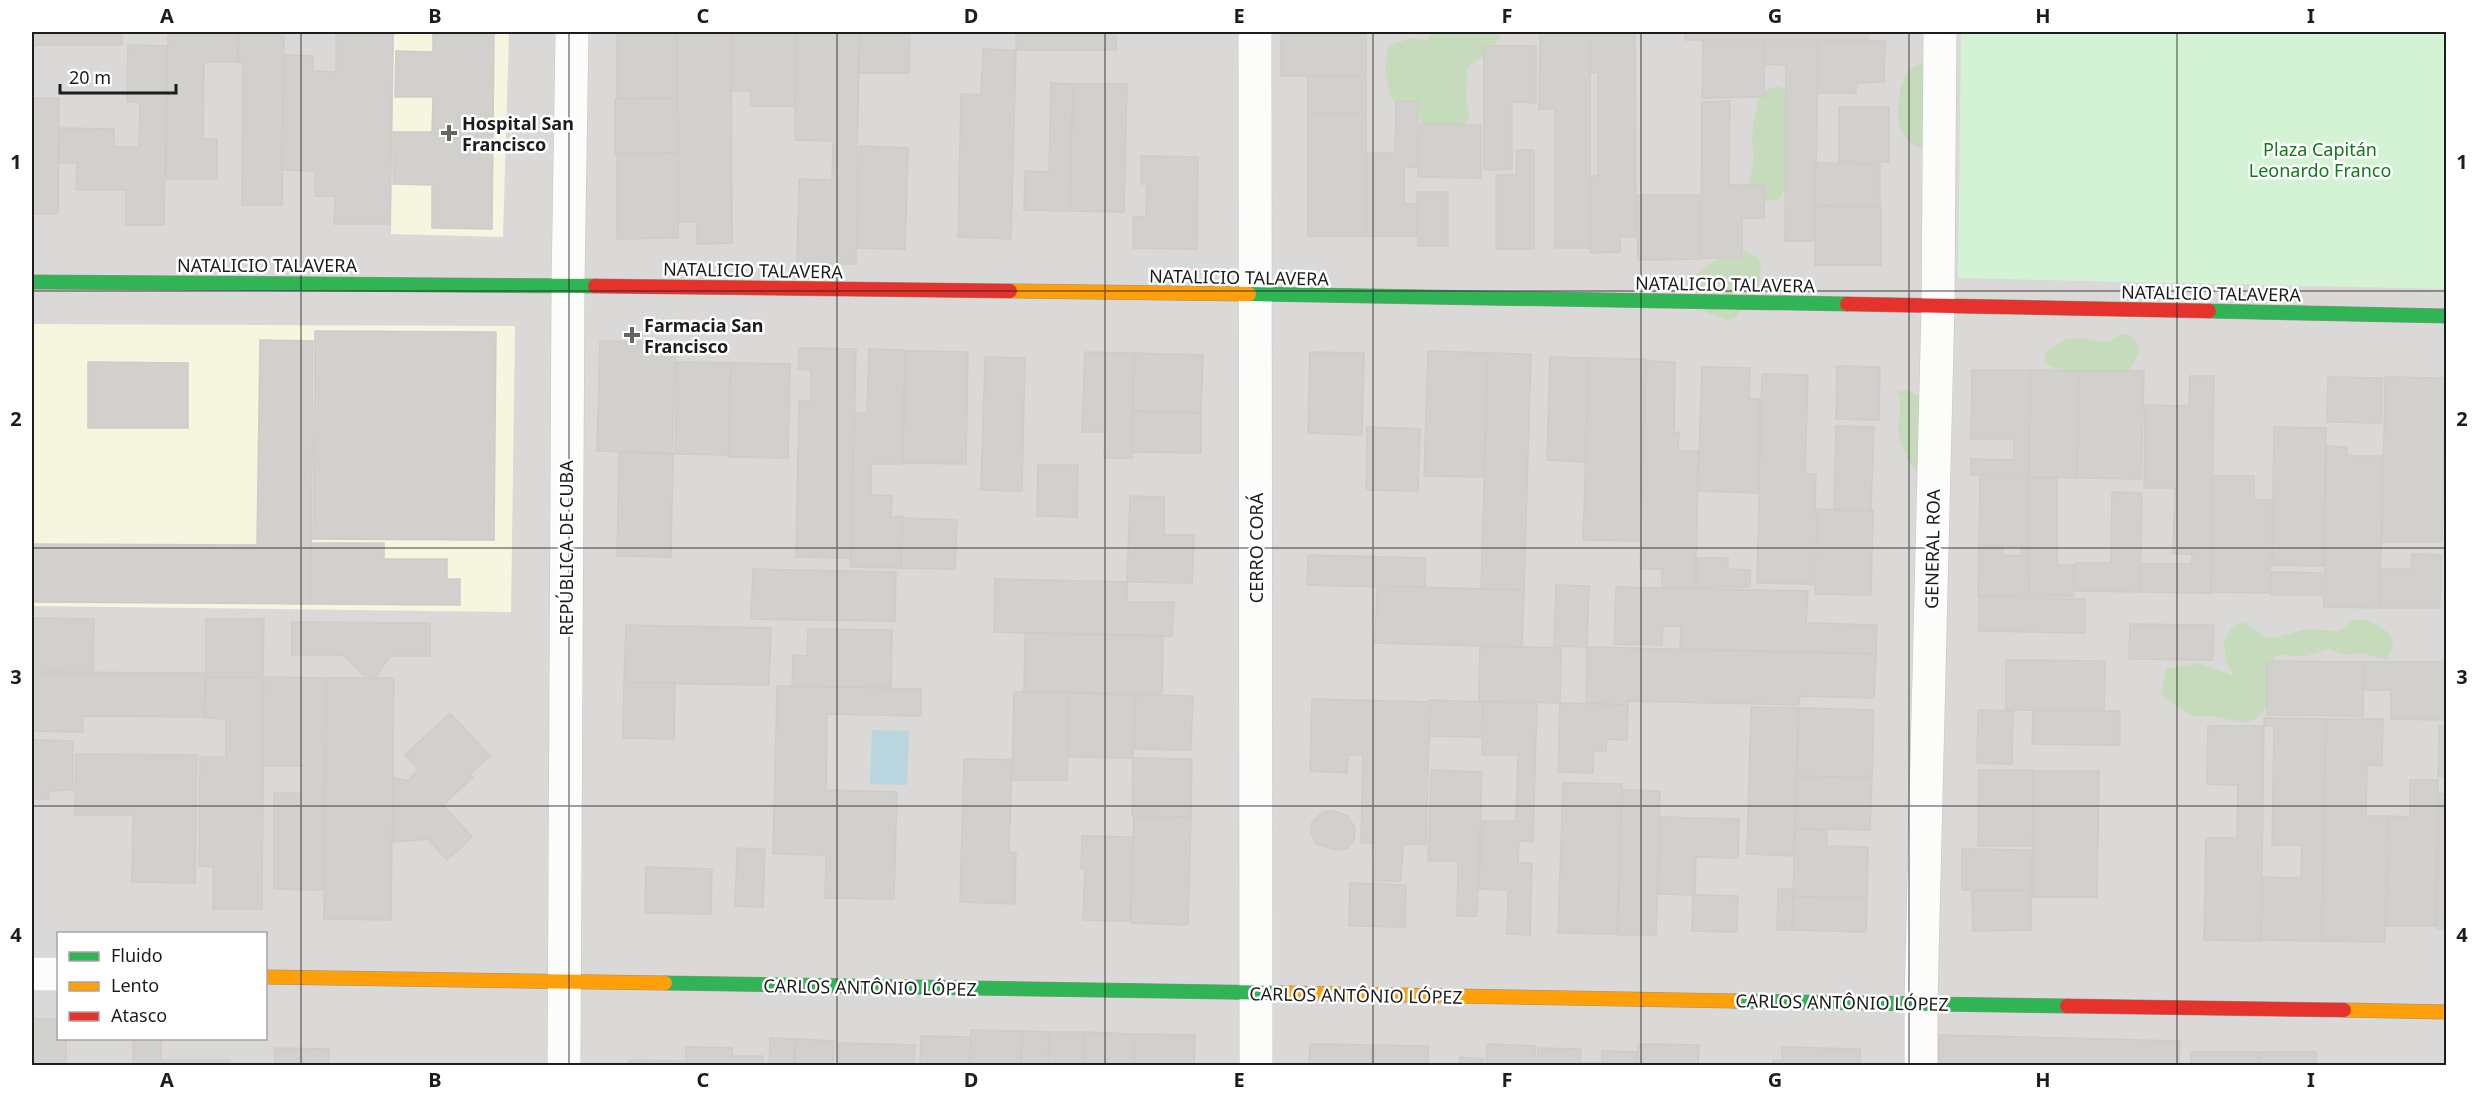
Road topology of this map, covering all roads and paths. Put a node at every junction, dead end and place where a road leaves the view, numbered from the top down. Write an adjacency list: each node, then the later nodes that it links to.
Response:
1 (572, 32): 5 (street, REPÚBLICA DE CUBA)
2 (1255, 32): 6 (street, CERRO CORÁ)
3 (1940, 32): 7 (street, GENERAL ROA)
4 (32, 282): 5 (street, NATALICIO TALAVERA)
5 (568, 285): 6 (street, NATALICIO TALAVERA); 12 (street, REPÚBLICA DE CUBA)
6 (1255, 295): 7 (street, NATALICIO TALAVERA); 13 (street, CERRO CORÁ)
7 (1938, 305): 8 (street, NATALICIO TALAVERA); 14 (street, GENERAL ROA)
8 (2446, 316)
9 (32, 974): 10 (street)
10 (57, 974)
11 (267, 977): 12 (street, CARLOS ANTÔNIO LÓPEZ)
12 (564, 982): 13 (street, CARLOS ANTÔNIO LÓPEZ); 16 (street, REPÚBLICA DE CUBA)
13 (1256, 993): 14 (street, CARLOS ANTÔNIO LÓPEZ); 17 (street, CERRO CORÁ)
14 (1921, 1003): 15 (street, CARLOS ANTÔNIO LÓPEZ); 18 (street, GENERAL ROA)
15 (2446, 1011)
16 (564, 1065)
17 (1256, 1065)
18 (1921, 1065)

